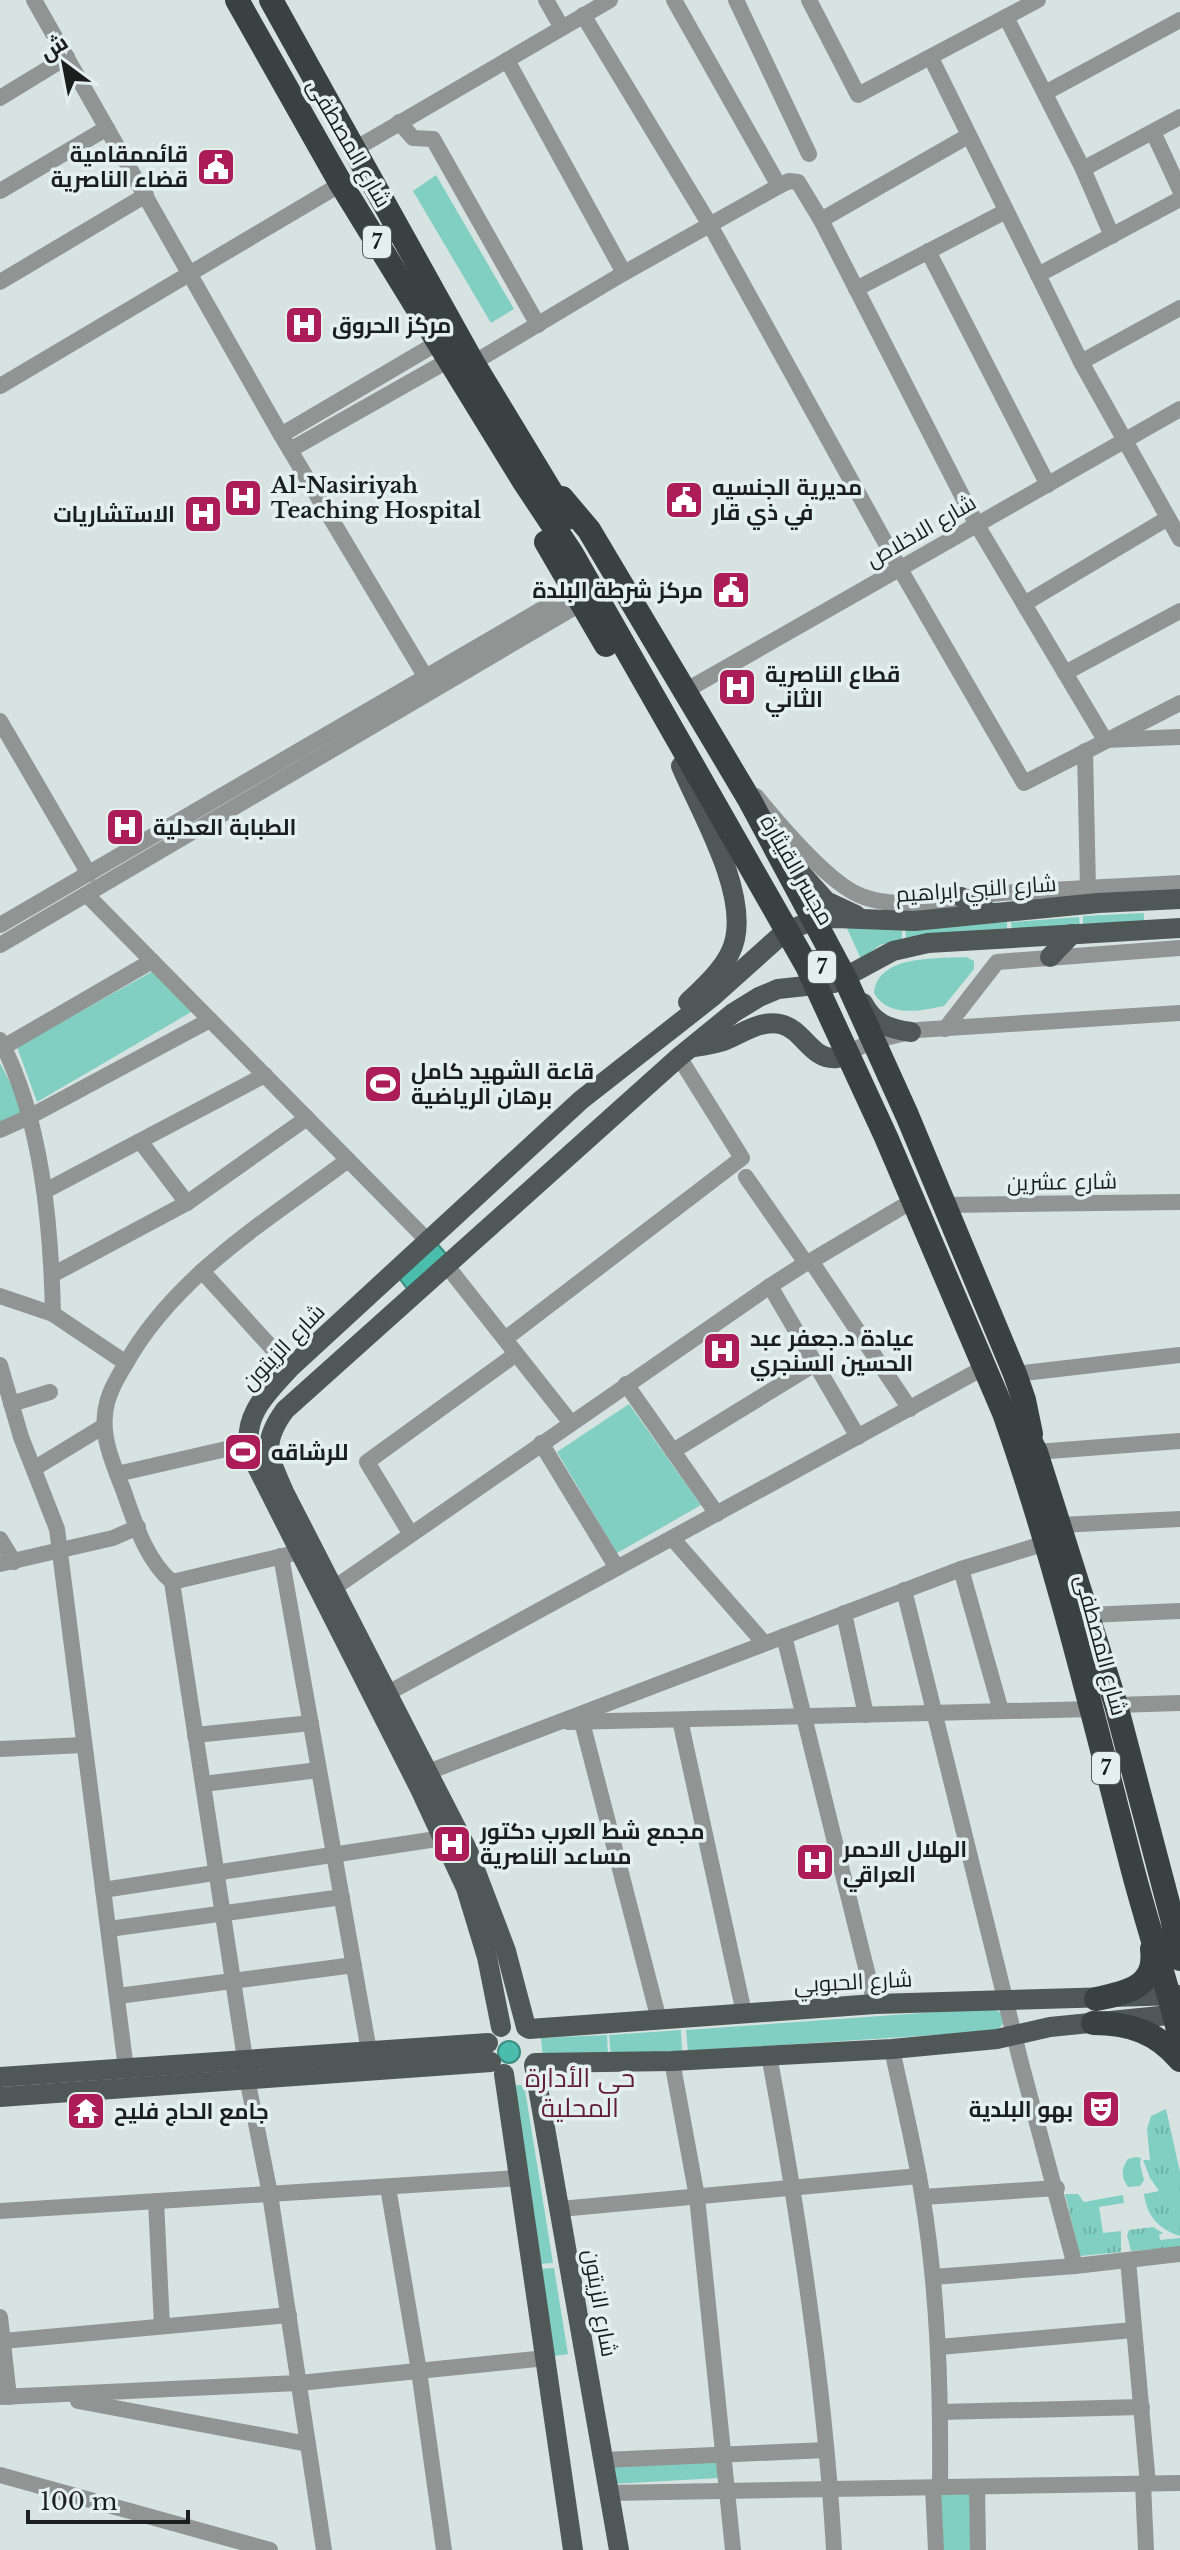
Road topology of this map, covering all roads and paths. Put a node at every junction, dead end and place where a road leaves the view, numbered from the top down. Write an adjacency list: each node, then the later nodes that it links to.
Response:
1 (34, 0): 14 (street)
2 (237, 0): 27 (highway, شارع المصطفى / 7)
3 (271, 0): 24 (highway, شارع المصطفى / 7)
4 (546, 0): 13 (street)
5 (610, 0): 10 (street)
6 (674, 0): 28 (street)
7 (736, 0): 25 (street)
8 (809, 0): 15 (street)
9 (1038, 0): 11 (street)
10 (583, 15): 13 (street); 35 (street)
11 (1006, 17): 15 (street); 17 (street)
12 (1180, 20): 17 (street)
13 (562, 28): 16 (street)
14 (67, 57): 18 (street); 21 (street)
15 (931, 58): 23 (street)
16 (507, 60): 20 (street); 39 (street)
17 (1045, 93): 26 (street)
18 (0, 98)
19 (1180, 117): 22 (street)
20 (399, 122): 24 (street); 44 (street)
21 (107, 128): 30 (street); 31 (street)
22 (1153, 132): 26 (street); 29 (street)
23 (968, 136): 33 (street); 34 (street)
24 (355, 149): 45 (highway, شارع المصطفى / 7)
25 (809, 154)
26 (1083, 169): 36 (street)
27 (341, 184): 38 (street); 45 (highway, شارع المصطفى / 7)
28 (779, 186): 34 (street); 35 (street)
29 (1180, 190)
30 (0, 191)
31 (146, 195): 38 (street); 41 (street)
32 (1180, 199): 36 (street)
33 (1006, 211): 37 (street); 40 (street)
34 (821, 220): 42 (street)
35 (710, 225): 39 (street); 57 (street)
36 (1112, 236): 40 (street)
37 (928, 251): 42 (street); 52 (street)
38 (190, 273): 47 (street); 50 (street)
39 (624, 273): 44 (street)
40 (1038, 275): 46 (street)
41 (0, 282)
42 (856, 289): 54 (street)
43 (1180, 308): 46 (street)
44 (538, 325): 45 (street)
45 (454, 355): 50 (street); 51 (highway, شارع المصطفى / 7)
46 (1081, 362): 49 (street)
47 (0, 386)
48 (1180, 409): 49 (street, شارع الاخلاص)
49 (1126, 440): 52 (street, شارع الاخلاص); 53 (street)
50 (285, 442): 62 (street)
51 (531, 476): 56 (highway, شارع المصطفى / 7); 58 (highway); 63 (highway)
52 (1048, 485): 54 (street, شارع الاخلاص)
53 (1168, 518): 55 (street); 59 (street)
54 (977, 525): 57 (street, شارع الاخلاص); 59 (street)
55 (1180, 539)
56 (578, 551): 139 (highway, مجسر القيثارة / 7)
57 (900, 569): 63 (street, شارع الاخلاص); 68 (street)
58 (576, 597): 62 (street); 70 (highway); 77 (street)
59 (1024, 604): 61 (street)
60 (1180, 611): 61 (street)
61 (1065, 673): 67 (street)
62 (425, 676): 73 (street)
63 (685, 691): 69 (highway)
64 (1180, 703): 67 (street)
65 (0, 721): 73 (street)
66 (1180, 737): 67 (street)
67 (1105, 740): 68 (street)
68 (1085, 751): 76 (street)
69 (724, 757): 71 (highway); 78 (street)
70 (681, 766): 74 (highway); 102 (main road)
71 (760, 821): 72 (highway); 82 (main road)
72 (777, 855): 74 (highway); 83 (highway)
73 (89, 874): 81 (street)
74 (743, 874): 86 (highway)
75 (1180, 883): 76 (street)
76 (1088, 889): 78 (street)
77 (87, 895): 87 (street); 90 (street)
78 (961, 897): 80 (main road)
79 (1180, 899): 80 (main road, شارع النبي ابراهيم)
80 (991, 913): 82 (main road, شارع النبي ابراهيم)
81 (3, 917)
82 (864, 918): 83 (main road, شارع النبي ابراهيم)
83 (815, 920): 86 (main road, شارع النبي ابراهيم); 92 (highway)
84 (1180, 928): 85 (main road)
85 (1072, 934): 89 (main road); 92 (main road)
86 (779, 937): 91 (highway); 102 (main road, شارع الزيتون)
87 (0, 945)
88 (1180, 948): 89 (street)
89 (1050, 957): 95 (street)
90 (152, 961): 94 (street); 98 (street)
91 (804, 988): 92 (main road); 99 (main road, شارع الزيتون); 100 (highway)
92 (856, 994): 96 (main road); 97 (highway)
93 (1180, 1013): 95 (street)
94 (210, 1020): 101 (street); 103 (street)
95 (945, 1029): 96 (street)
96 (911, 1032): 97 (street)
97 (873, 1041): 100 (street); 112 (highway)
98 (1, 1045): 103 (street)
99 (685, 1053): 100 (main road); 116 (main road, شارع الزيتون); 126 (street)
100 (837, 1058): 113 (highway)
101 (265, 1075): 104 (street); 106 (street)
102 (581, 1100): 114 (main road, شارع الزيتون)
103 (29, 1117): 105 (street); 109 (street)
104 (307, 1118): 107 (street); 111 (street)
105 (0, 1130)
106 (140, 1141): 109 (street); 111 (street)
107 (348, 1160): 114 (street); 117 (street)
108 (746, 1177): 115 (street)
109 (45, 1191): 119 (street)
110 (1180, 1202): 112 (street, شارع عشرين)
111 (187, 1203): 119 (street)
112 (944, 1205): 134 (highway)
113 (902, 1207): 115 (street); 133 (highway)
114 (428, 1241): 118 (main road, شارع الزيتون)
115 (809, 1262): 120 (street); 138 (street)
116 (447, 1266): 122 (main road, شارع الزيتون); 126 (street)
117 (202, 1271): 129 (street); 132 (street)
118 (392, 1274): 122 (main road); 124 (main road, شارع الزيتون)
119 (52, 1275): 123 (street)
120 (770, 1286): 130 (street); 135 (street)
121 (0, 1296): 123 (street)
122 (412, 1297): 125 (main road, شارع الزيتون)
123 (53, 1314): 129 (street)
124 (349, 1314): 125 (main road); 132 (main road, شارع الزيتون)
125 (368, 1336): 164 (main road, شارع الزيتون)
126 (505, 1339): 127 (street)
127 (516, 1354): 140 (street); 154 (street)
128 (1180, 1355): 134 (street)
129 (126, 1363): 141 (street)
130 (815, 1364): 142 (street); 147 (street)
131 (0, 1365): 137 (street)
132 (290, 1368): 145 (main road, شارع الزيتون)
133 (974, 1373): 138 (street); 150 (highway)
134 (1015, 1374): 146 (highway)
135 (626, 1384): 140 (street); 147 (street)
136 (50, 1392): 137 (street)
137 (11, 1404): 148 (street)
138 (910, 1409): 142 (street)
139 (1010, 1411): 146 (highway, 7); 150 (highway, 7)
140 (571, 1423): 144 (street)
141 (104, 1426): 148 (street); 149 (street)
142 (858, 1437): 151 (street)
143 (1180, 1441): 146 (street)
144 (541, 1443): 154 (street); 161 (street)
145 (248, 1444): 149 (street); 159 (main road)
146 (1035, 1450): 155 (highway, شارع المصطفى / 7)
147 (673, 1451): 151 (street)
148 (35, 1468): 158 (street)
149 (117, 1474): 153 (street)
150 (1032, 1498): 155 (highway, شارع المصطفى / 7)
151 (717, 1514): 156 (street)
152 (1180, 1519): 155 (street)
153 (138, 1527): 158 (street); 163 (street)
154 (410, 1533): 164 (street)
155 (1053, 1534): 162 (street); 168 (highway, شارع المصطفى / 7); 173 (highway, شارع المصطفى / 7)
156 (672, 1538): 161 (street); 170 (street)
157 (0, 1539): 160 (street)
158 (61, 1551): 160 (street); 183 (street)
159 (290, 1555): 163 (street); 180 (street); 188 (main road)
160 (7, 1563)
161 (617, 1568): 171 (street)
162 (961, 1569): 165 (street); 174 (street)
163 (172, 1582): 182 (street)
164 (334, 1588): 171 (main road, شارع الزيتون)
165 (904, 1590): 167 (street); 175 (street)
166 (1180, 1611): 168 (street)
167 (844, 1613): 169 (street); 176 (street)
168 (1088, 1615): 173 (highway, شارع المصطفى / 7)
169 (784, 1636): 170 (street); 177 (street)
170 (764, 1643): 181 (street)
171 (388, 1693): 186 (main road, شارع الزيتون)
172 (1180, 1703): 173 (street)
173 (1104, 1707): 174 (street); 194 (highway, شارع المصطفى / 7); 195 (highway, شارع المصطفى / 7)
174 (1001, 1711): 175 (street)
175 (934, 1713): 176 (street); 201 (street)
176 (866, 1715): 177 (street)
177 (805, 1716): 178 (street); 202 (street)
178 (680, 1720): 179 (street); 205 (street)
179 (582, 1722): 181 (street); 206 (street)
180 (311, 1723): 182 (street); 185 (street)
181 (554, 1723): 186 (street)
182 (195, 1735): 187 (street)
183 (83, 1745): 184 (street); 191 (street)
184 (0, 1749)
185 (319, 1770): 187 (street); 189 (street)
186 (428, 1772): 207 (main road, شارع الزيتون)
187 (203, 1784): 190 (street)
188 (443, 1838): 189 (street); 211 (main road)
189 (334, 1855): 190 (street); 192 (street)
190 (217, 1873): 191 (street); 193 (street)
191 (103, 1890): 196 (street)
192 (342, 1897): 193 (street); 198 (street)
193 (223, 1913): 196 (street); 199 (street)
194 (1146, 1923): 203 (highway); 204 (highway, شارع المصطفى / 7)
195 (1176, 1927): 197 (highway, شارع المصطفى / 7)
196 (109, 1929): 200 (street)
197 (1180, 1959)
198 (354, 1965): 199 (street); 210 (street)
199 (233, 1981): 200 (street); 217 (street)
200 (118, 1996): 216 (street)
201 (1005, 2000): 202 (main road, شارع الحبوبي); 203 (main road, شارع الحبوبي); 208 (street)
202 (875, 2004): 205 (main road, شارع الحبوبي)
203 (1095, 2011): 204 (main road, شارع الحبوبي); 208 (main road); 213 (highway)
204 (1177, 2011)
205 (744, 2013): 206 (main road, شارع الحبوبي)
206 (659, 2020): 207 (main road, شارع الحبوبي)
207 (528, 2028): 211 (main road); 215 (main road)
208 (1014, 2035): 209 (main road); 225 (street)
209 (892, 2049): 212 (main road); 221 (street)
210 (369, 2051): 211 (main road); 217 (main road)
211 (496, 2052): 215 (main road); 217 (main road); 222 (main road)
212 (769, 2055): 214 (main road); 224 (street)
213 (1180, 2060)
214 (672, 2061): 215 (main road); 227 (street)
215 (535, 2064): 230 (main road, شارع الزيتون)
216 (126, 2069): 218 (main road); 219 (main road)
217 (246, 2069): 218 (main road); 226 (street)
218 (170, 2074): 220 (main road)
219 (0, 2077)
220 (0, 2097)
221 (919, 2176): 224 (street); 228 (street)
222 (520, 2178): 223 (street); 242 (main road)
223 (388, 2187): 226 (street); 243 (street)
224 (793, 2188): 227 (street); 250 (street)
225 (1057, 2188): 228 (street); 234 (street)
226 (270, 2194): 229 (street); 236 (street)
227 (697, 2197): 230 (street); 251 (street)
228 (923, 2197): 235 (street)
229 (156, 2201): 231 (street); 238 (street)
230 (560, 2209): 252 (main road, شارع الزيتون)
231 (0, 2211)
232 (1180, 2254): 233 (street)
233 (1128, 2260): 234 (street); 239 (street)
234 (1075, 2266): 235 (street)
235 (933, 2277): 241 (street)
236 (289, 2315): 238 (street); 244 (street)
237 (0, 2317): 240 (street)
238 (162, 2326): 240 (street)
239 (1134, 2330): 241 (street); 247 (street)
240 (3, 2341): 246 (street)
241 (939, 2347): 248 (street)
242 (546, 2358): 243 (street); 266 (main road)
243 (419, 2371): 244 (street); 265 (street)
244 (299, 2383): 245 (street); 249 (street)
245 (49, 2396): 246 (street); 249 (street)
246 (4, 2397)
247 (1142, 2407): 248 (street); 255 (street)
248 (941, 2412): 257 (street)
249 (308, 2444): 264 (street)
250 (826, 2450): 251 (street); 258 (street)
251 (722, 2454): 252 (street); 259 (street)
252 (603, 2460): 260 (main road, شارع الزيتون)
253 (0, 2475): 261 (street)
254 (1180, 2483): 255 (street)
255 (1145, 2484): 256 (street); 272 (street)
256 (977, 2487): 257 (street); 271 (street)
257 (936, 2488): 258 (street); 270 (street)
258 (831, 2489): 259 (street); 269 (street)
259 (726, 2491): 260 (street); 268 (street)
260 (609, 2493): 267 (main road, شارع الزيتون)
261 (209, 2533): 262 (street); 263 (street)
262 (201, 2550)
263 (270, 2550)
264 (324, 2550)
265 (444, 2550)
266 (573, 2550)
267 (619, 2550)
268 (733, 2550)
269 (834, 2550)
270 (936, 2550)
271 (978, 2550)
272 (1146, 2550)

